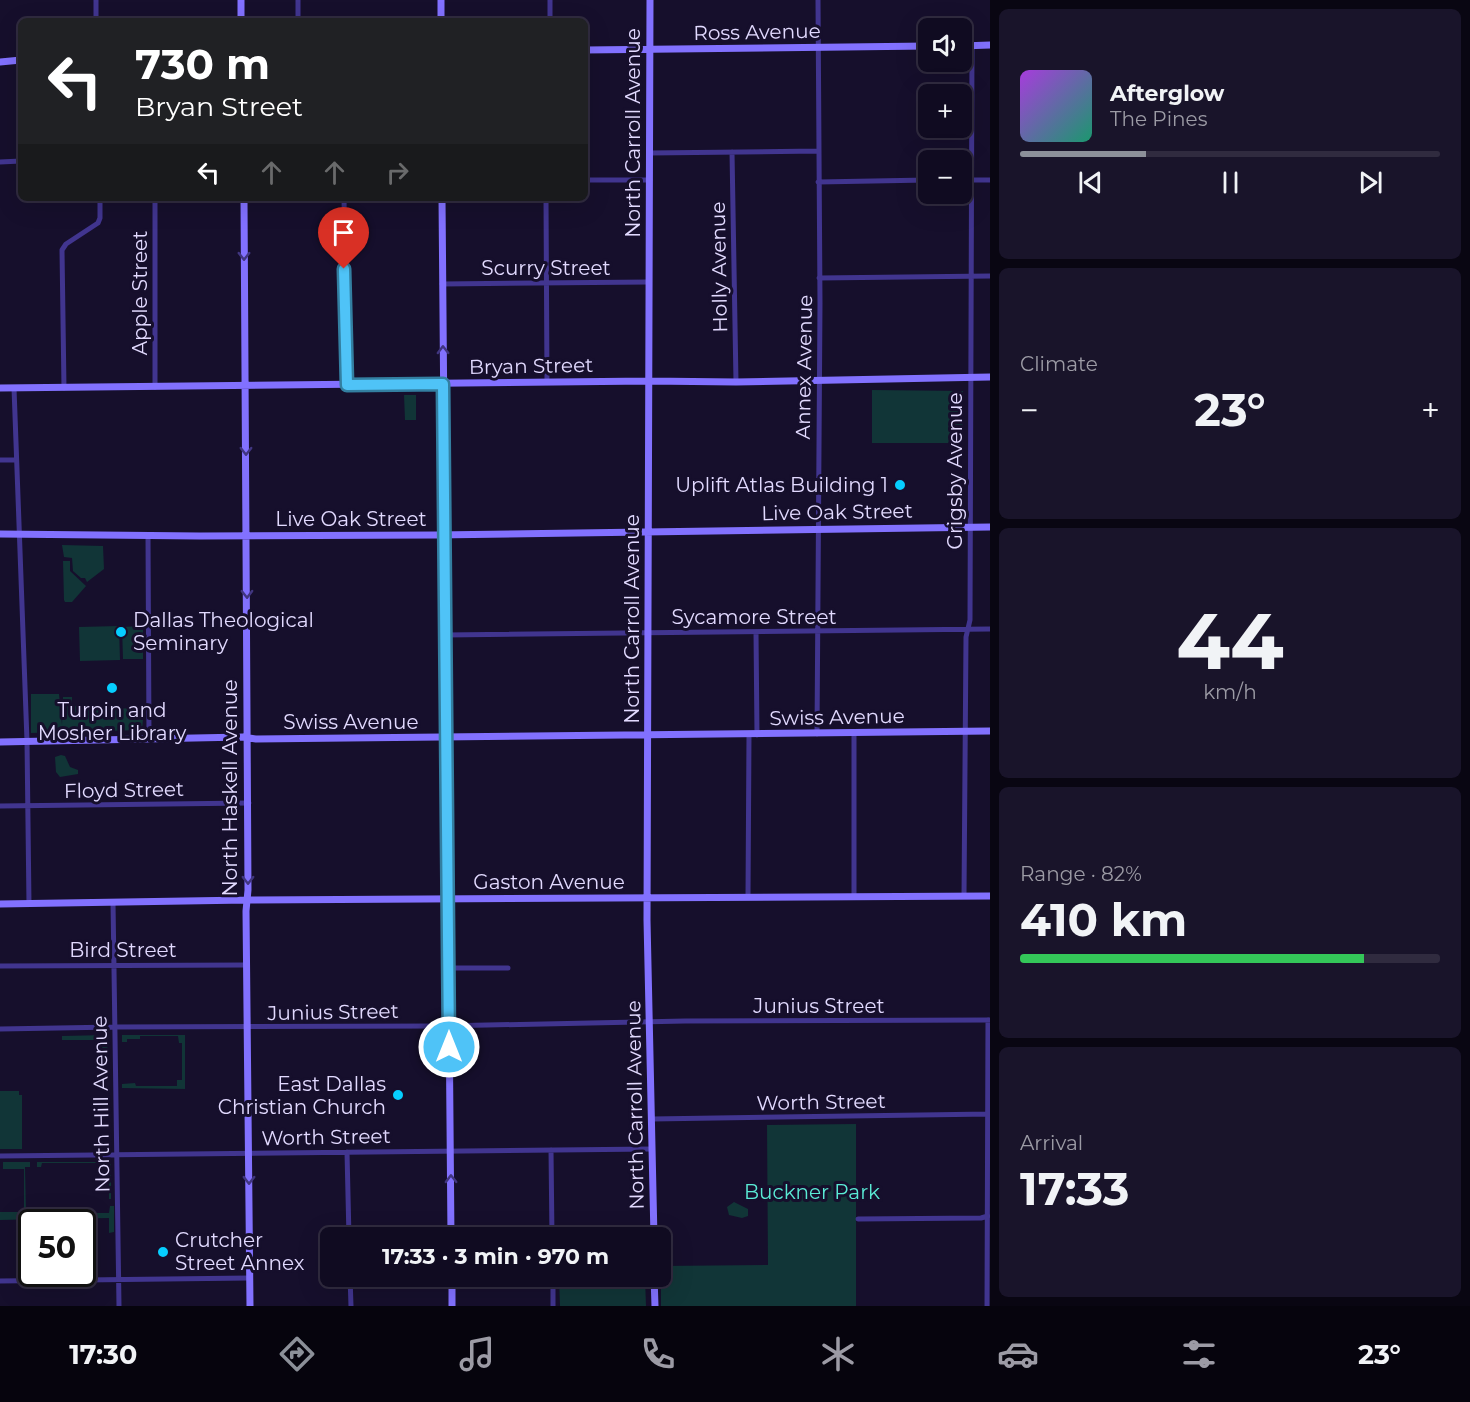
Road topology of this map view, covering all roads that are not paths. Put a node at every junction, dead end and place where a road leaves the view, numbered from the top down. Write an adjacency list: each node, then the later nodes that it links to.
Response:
1 (96, 0): 8 (street)
2 (241, 0): 9 (street)
3 (298, 0): 10 (street)
4 (441, 0): 11 (street)
5 (550, 0): 12 (street)
6 (650, 0): 18 (street, North Carroll Avenue)
7 (818, 0): 16 (street, Annex Avenue)
8 (96, 18)
9 (241, 18)
10 (298, 18)
11 (441, 18)
12 (550, 18)
13 (990, 45): 15 (street)
14 (918, 46): 16 (street, Ross Avenue)
15 (972, 46)
16 (818, 47): 18 (street, Ross Avenue); 24 (street, Annex Avenue)
17 (588, 50): 18 (street, Ross Avenue)
18 (650, 50): 25 (street, North Carroll Avenue)
19 (18, 60): 20 (street)
20 (0, 62)
21 (972, 72): 22 (street, Grigsby Avenue)
22 (971, 150)
23 (732, 152): 24 (street); 25 (street); 52 (street, Holly Avenue)
24 (818, 152): 33 (street, Annex Avenue)
25 (650, 153): 29 (street, North Carroll Avenue)
26 (18, 161): 27 (street)
27 (0, 162)
28 (588, 180): 29 (street)
29 (650, 180): 44 (street, North Carroll Avenue)
30 (918, 180): 33 (street)
31 (972, 180): 32 (street)
32 (990, 180)
33 (818, 182): 43 (street, Annex Avenue)
34 (100, 201): 59 (street)
35 (155, 201): 56 (street, Apple Street)
36 (244, 201): 55 (street, North Haskell Avenue, one-way to 55)
37 (344, 201): 54 (street)
38 (442, 201): 46 (street)
39 (546, 201): 45 (street)
40 (971, 204): 42 (street, Grigsby Avenue)
41 (990, 276): 42 (street)
42 (971, 277): 43 (street); 47 (street, Grigsby Avenue)
43 (819, 278): 50 (street, Annex Avenue)
44 (649, 282): 45 (street, Scurry Street); 49 (street, North Carroll Avenue)
45 (546, 283): 46 (street, Scurry Street); 51 (street)
46 (442, 284): 53 (street, one-way to 46)
47 (971, 377): 48 (street, Bryan Street); 50 (street, Bryan Street); 62 (street, Grigsby Avenue)
48 (990, 377)
49 (649, 381): 51 (street, Bryan Street); 52 (street, Bryan Street); 65 (street, North Carroll Avenue)
50 (819, 381): 52 (street, Bryan Street); 64 (street, Annex Avenue)
51 (547, 382): 53 (street, Bryan Street)
52 (736, 382)
53 (443, 384): 54 (street, Bryan Street); 69 (street)
54 (347, 385): 55 (street, Bryan Street)
55 (245, 386): 56 (street, Bryan Street); 70 (street, North Haskell Avenue, one-way to 70)
56 (155, 387): 59 (street, Bryan Street)
57 (0, 388): 58 (street, Bryan Street)
58 (14, 388): 59 (street, Bryan Street); 61 (street)
59 (64, 388)
60 (0, 460): 61 (street)
61 (16, 460): 67 (street)
62 (970, 527): 63 (street, Live Oak Street); 64 (street, Live Oak Street); 72 (street, Grigsby Avenue)
63 (990, 527)
64 (818, 528): 65 (street, Live Oak Street); 74 (street, Annex Avenue)
65 (649, 531): 69 (street, Live Oak Street); 75 (street, North Carroll Avenue)
66 (0, 534): 67 (street, Live Oak Street)
67 (20, 534): 68 (street, Live Oak Street); 86 (street)
68 (148, 535): 70 (street, Live Oak Street); 85 (street)
69 (445, 535): 70 (street, Live Oak Street); 76 (street)
70 (246, 536): 83 (street, North Haskell Avenue, one-way to 83)
71 (990, 629): 72 (street, Sycamore Street)
72 (968, 630): 74 (street, Sycamore Street); 77 (street, Grigsby Avenue)
73 (756, 632): 74 (street, Sycamore Street); 75 (street, Sycamore Street); 81 (street)
74 (818, 632): 79 (street, Annex Avenue)
75 (649, 633): 76 (street, Sycamore Street); 82 (street, North Carroll Avenue)
76 (445, 635): 84 (street)
77 (966, 731): 78 (street, Swiss Avenue); 80 (street, Swiss Avenue); 91 (street, Grigsby Avenue)
78 (990, 731)
79 (817, 734): 80 (street, Swiss Avenue); 81 (street, Swiss Avenue)
80 (854, 734): 94 (street)
81 (753, 735): 82 (street, Swiss Avenue); 93 (street)
82 (649, 736): 84 (street, Swiss Avenue); 95 (street, North Carroll Avenue)
83 (249, 738): 84 (street, Swiss Avenue); 85 (street, Swiss Avenue); 88 (street, North Haskell Avenue)
84 (446, 738): 96 (street)
85 (149, 739): 86 (street, Swiss Avenue)
86 (27, 741): 87 (street, Swiss Avenue); 89 (street)
87 (0, 742)
88 (249, 803): 89 (street, Floyd Street); 97 (street, North Haskell Avenue, one-way to 97)
89 (27, 806): 90 (street, Floyd Street); 100 (street)
90 (0, 807)
91 (964, 896): 92 (street, Gaston Avenue); 94 (street, Gaston Avenue)
92 (990, 896)
93 (748, 897): 94 (street, Gaston Avenue); 95 (street, Gaston Avenue)
94 (854, 897)
95 (648, 898): 96 (street, Gaston Avenue); 107 (street, North Carroll Avenue)
96 (448, 899): 97 (street, Gaston Avenue); 104 (street)
97 (247, 900): 98 (street, Gaston Avenue); 101 (street, North Haskell Avenue)
98 (113, 902): 100 (street, Gaston Avenue); 102 (street, North Hill Avenue)
99 (0, 904): 100 (street, Gaston Avenue)
100 (29, 904)
101 (246, 964): 102 (street, Bird Street); 110 (street, North Haskell Avenue)
102 (114, 965): 103 (street, Bird Street); 109 (street, North Hill Avenue)
103 (0, 966)
104 (448, 968): 105 (street); 108 (street)
105 (508, 968)
106 (989, 1020): 107 (street, Junius Street); 112 (street)
107 (650, 1022): 108 (street, Junius Street); 113 (street, North Carroll Avenue)
108 (449, 1026): 110 (street, Junius Street); 116 (street)
109 (115, 1027): 110 (street, Junius Street); 111 (street, Junius Street); 119 (street, North Hill Avenue)
110 (247, 1028): 118 (street, North Haskell Avenue)
111 (0, 1029)
112 (989, 1114): 113 (street, Worth Street); 121 (street)
113 (652, 1119): 114 (street, North Carroll Avenue)
114 (652, 1149): 115 (street, Worth Street); 126 (street, North Carroll Avenue)
115 (551, 1150): 116 (street, Worth Street); 125 (street)
116 (450, 1151): 117 (street, Worth Street); 124 (street, one-way to 116)
117 (347, 1152): 118 (street, Worth Street); 123 (street)
118 (249, 1153): 119 (street, Worth Street); 127 (street, North Haskell Avenue, one-way to 127)
119 (117, 1154): 120 (street, Worth Street); 128 (street, North Hill Avenue)
120 (0, 1156)
121 (989, 1216): 122 (street); 140 (street)
122 (858, 1219)
123 (349, 1227)
124 (451, 1227)
125 (552, 1227)
126 (654, 1227)
127 (249, 1278): 128 (street); 135 (street, North Haskell Avenue)
128 (118, 1280): 129 (street); 134 (street, North Hill Avenue)
129 (0, 1281)
130 (350, 1287): 136 (street)
131 (452, 1287): 137 (street)
132 (553, 1287): 138 (street)
133 (654, 1287): 139 (street)
134 (118, 1306)
135 (250, 1306)
136 (351, 1306)
137 (452, 1306)
138 (553, 1306)
139 (654, 1306)
140 (987, 1306)

